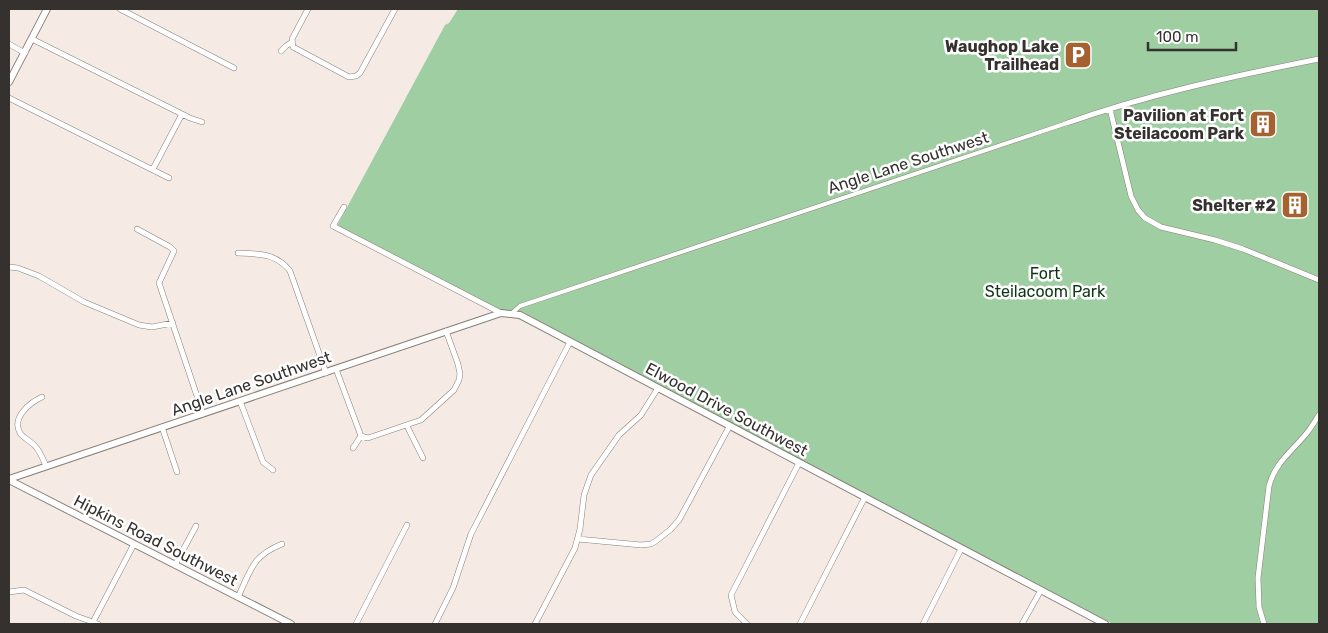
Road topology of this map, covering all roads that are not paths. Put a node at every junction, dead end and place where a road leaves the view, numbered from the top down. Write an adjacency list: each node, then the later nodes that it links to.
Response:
1 (47, 9): 5 (street)
2 (120, 9): 11 (street)
3 (308, 9): 6 (street)
4 (394, 9): 6 (street)
5 (32, 39): 9 (street); 15 (street)
6 (292, 42): 8 (street)
7 (9, 44): 9 (street)
8 (281, 51)
9 (25, 53): 12 (street)
10 (1319, 59): 14 (street, Angle Lane Southwest)
11 (234, 68)
12 (9, 82)
13 (9, 98): 18 (street)
14 (1110, 108): 17 (street, Angle Lane Southwest); 24 (street)
15 (182, 114): 16 (street); 18 (street)
16 (202, 122)
17 (1067, 123): 26 (street, Angle Lane Southwest)
18 (153, 169): 19 (street)
19 (169, 178)
20 (344, 207): 25 (street, Elwood Drive Southwest)
21 (137, 229): 27 (street)
22 (238, 254): 31 (street)
23 (9, 267): 27 (street)
24 (1319, 280)
25 (501, 313): 26 (street, Elwood Drive Southwest); 28 (street, Angle Lane Southwest)
26 (512, 313): 29 (street, Elwood Drive Southwest)
27 (173, 323): 35 (street)
28 (446, 330): 30 (street, Angle Lane Southwest); 37 (street)
29 (570, 342): 32 (street, Elwood Drive Southwest); 62 (street)
30 (336, 369): 31 (street, Angle Lane Southwest); 40 (street)
31 (326, 373): 34 (street, Angle Lane Southwest)
32 (658, 388): 39 (street, Elwood Drive Southwest); 51 (street)
33 (42, 397): 44 (street)
34 (240, 401): 35 (street, Angle Lane Southwest); 45 (street)
35 (203, 414): 38 (street, Angle Lane Southwest)
36 (1319, 414): 69 (street)
37 (407, 426): 40 (street); 42 (street)
38 (162, 427): 44 (street, Angle Lane Southwest); 46 (street)
39 (729, 427): 43 (street, Elwood Drive Southwest); 51 (street)
40 (362, 436): 41 (street)
41 (353, 448)
42 (423, 458)
43 (799, 463): 48 (street, Elwood Drive Southwest); 64 (street)
44 (46, 466): 47 (street, Angle Lane Southwest)
45 (272, 470)
46 (177, 472)
47 (9, 479): 52 (street, Hipkins Road Southwest)
48 (865, 497): 54 (street, Elwood Drive Southwest); 65 (street)
49 (407, 525): 61 (street)
50 (196, 526): 55 (street)
51 (578, 539): 63 (street)
52 (134, 544): 55 (street, Hipkins Road Southwest); 59 (street)
53 (282, 544): 58 (street)
54 (961, 549): 56 (street, Elwood Drive Southwest); 66 (street)
55 (175, 565): 58 (street, Hipkins Road Southwest)
56 (1041, 590): 67 (street); 68 (street, Elwood Drive Southwest)
57 (9, 592): 59 (street)
58 (238, 597): 60 (street, Hipkins Road Southwest)
59 (96, 623)
60 (292, 624)
61 (356, 624)
62 (435, 624)
63 (535, 624)
64 (747, 624)
65 (800, 624)
66 (923, 624)
67 (1022, 624)
68 (1105, 624)
69 (1264, 624)

